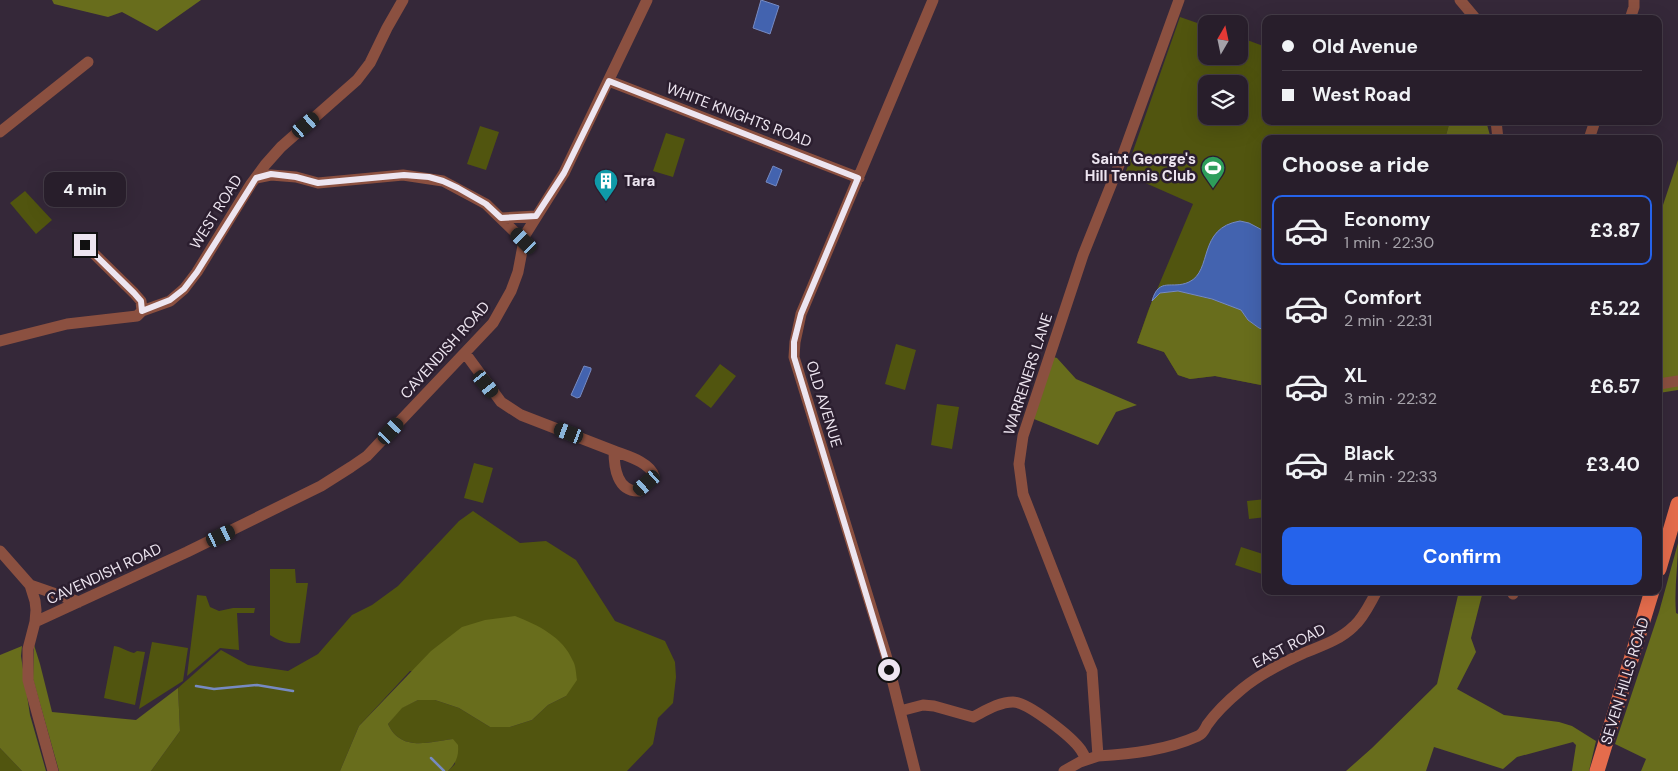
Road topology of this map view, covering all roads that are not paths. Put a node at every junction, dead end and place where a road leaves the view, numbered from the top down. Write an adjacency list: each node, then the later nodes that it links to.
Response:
1 (403, 0): 12 (street)
2 (647, 0): 10 (street, CAVENDISH ROAD)
3 (933, 0): 13 (street, OLD AVENUE)
4 (1179, 0): 33 (street, WARRENERS LANE)
5 (1460, 0): 7 (street)
6 (1634, 0): 8 (street)
7 (1473, 15)
8 (1631, 15)
9 (88, 62): 11 (street)
10 (609, 81): 13 (street, WHITE KNIGHTS ROAD); 14 (street, CAVENDISH ROAD)
11 (0, 132)
12 (256, 178): 15 (street, WEST ROAD); 18 (street, WEST ROAD)
13 (858, 178): 32 (street, OLD AVENUE)
14 (536, 216): 15 (street); 16 (street, CAVENDISH ROAD)
15 (501, 218): 16 (street, WEST ROAD)
16 (524, 241): 20 (street, CAVENDISH ROAD)
17 (85, 245): 18 (street)
18 (142, 311): 19 (street, WEST ROAD)
19 (0, 341)
20 (465, 353): 23 (street); 30 (street, CAVENDISH ROAD)
21 (1678, 381): 22 (street)
22 (1662, 384)
23 (614, 451)
24 (1678, 504): 26 (main road)
25 (0, 551): 27 (street)
26 (1662, 559)
27 (30, 586): 30 (street); 31 (street)
28 (1375, 595): 33 (street, EAST ROAD)
29 (1651, 595): 38 (main road, SEVEN HILLS ROAD)
30 (79, 602): 31 (street, CAVENDISH ROAD)
31 (35, 622): 35 (street)
32 (900, 711): 34 (street); 36 (street, OLD AVENUE)
33 (1098, 756): 34 (street)
34 (1086, 760): 37 (street)
35 (53, 771)
36 (915, 771)
37 (1064, 771)
38 (1597, 771)

